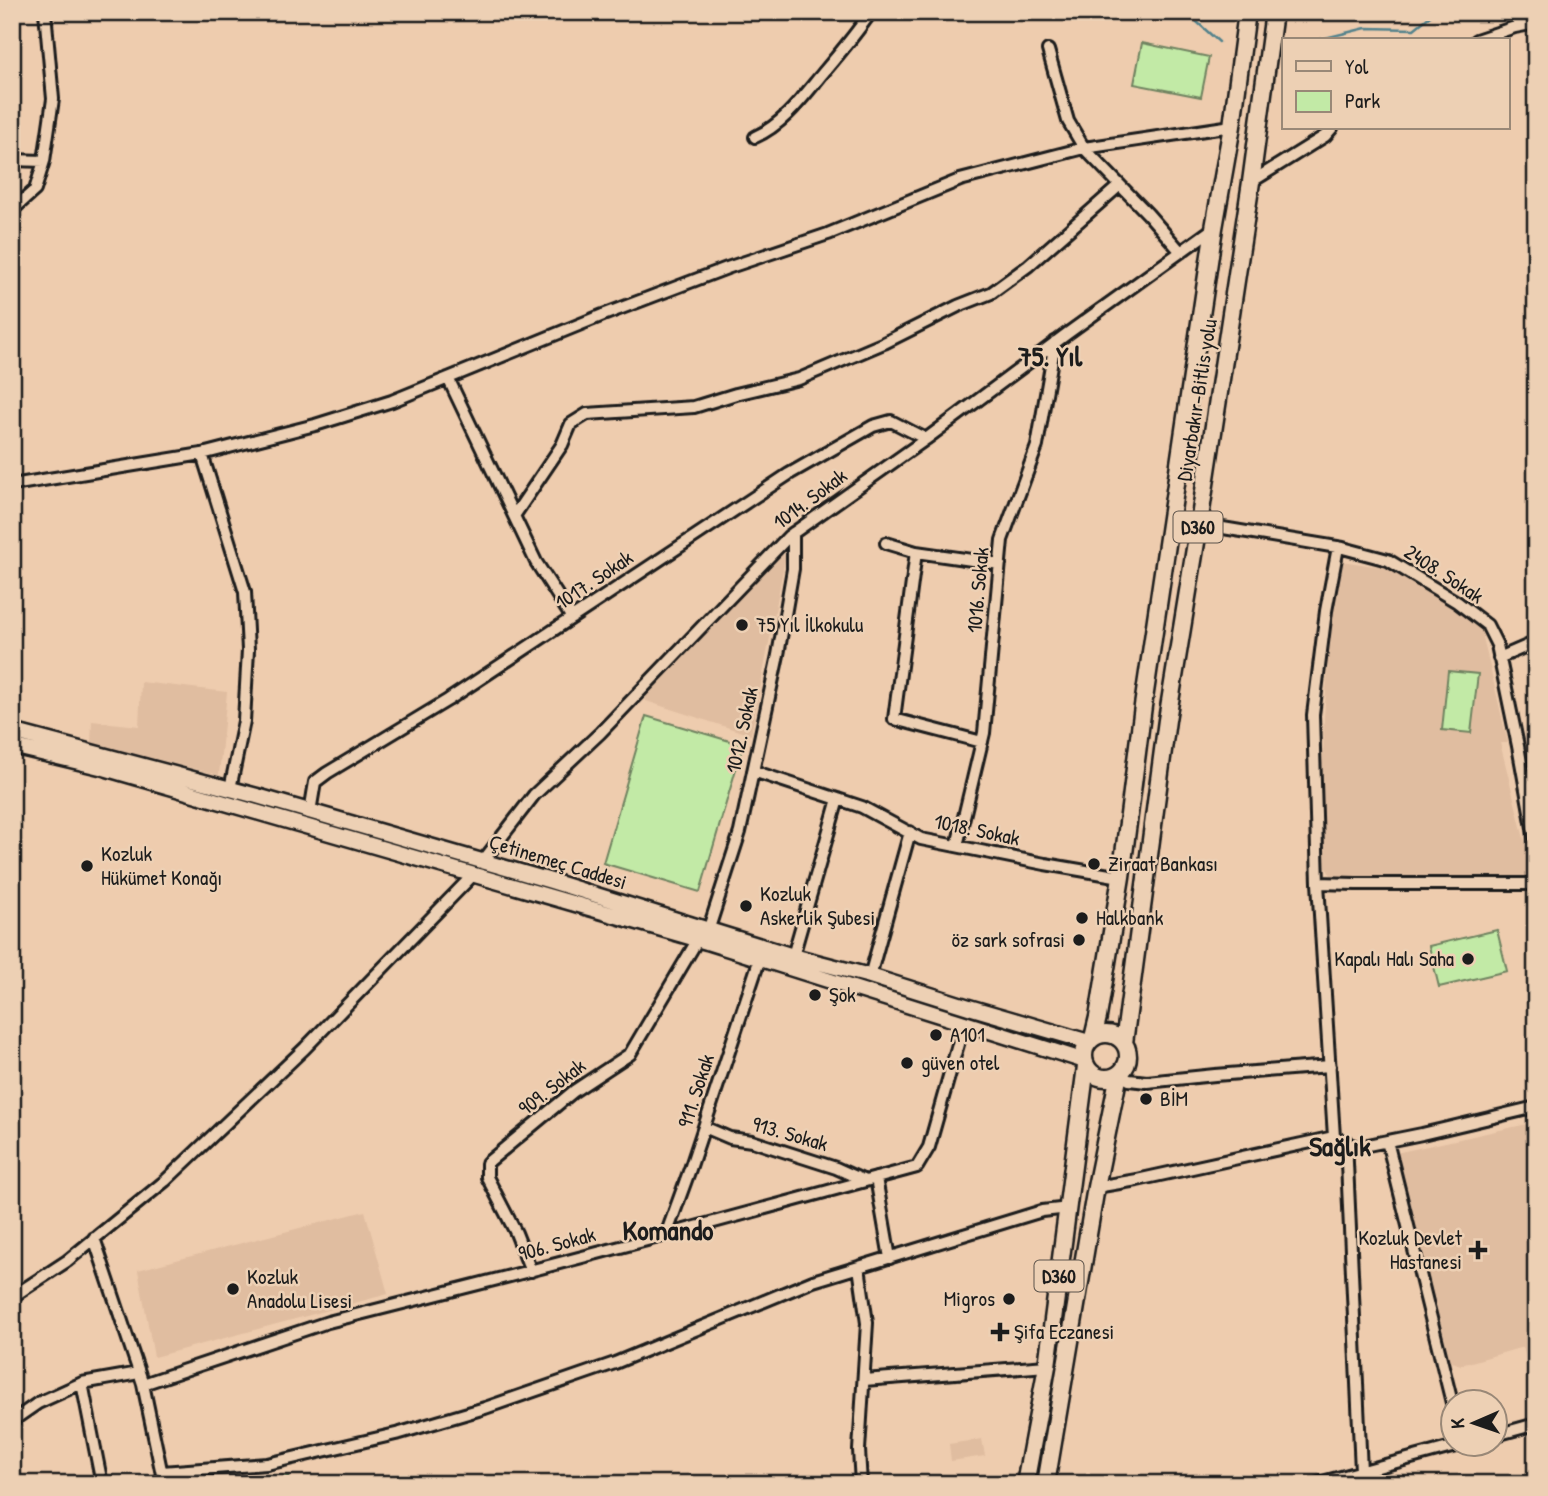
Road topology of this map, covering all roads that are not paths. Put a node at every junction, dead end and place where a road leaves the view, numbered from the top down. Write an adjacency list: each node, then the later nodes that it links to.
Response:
1 (46, 12): 13 (street)
2 (871, 12): 10 (street)
3 (1247, 12): 8 (highway, Diyarbakır-Bitlis yolu / D360)
4 (1274, 12): 14 (highway, Diyarbakır-Bitlis yolu / D360)
5 (1536, 23): 6 (street)
6 (1482, 38)
7 (1048, 50): 11 (street)
8 (1232, 126): 11 (street); 17 (highway, Diyarbakır-Bitlis yolu / D360)
9 (1330, 130): 14 (street)
10 (755, 137)
11 (1084, 148): 15 (street); 20 (street)
12 (12, 160): 13 (street)
13 (44, 160): 16 (street)
14 (1251, 182): 25 (highway, Diyarbakır-Bitlis yolu / D360)
15 (1120, 185): 18 (street); 24 (street)
16 (12, 208)
17 (1214, 228): 18 (street, 1014. Sokak); 46 (highway, Diyarbakır-Bitlis yolu / D360)
18 (1181, 252): 19 (street, 1014. Sokak)
19 (1055, 342): 21 (street, 1014. Sokak); 30 (street, 1016. Sokak)
20 (448, 378): 22 (street); 24 (street)
21 (926, 439): 26 (street, 1014. Sokak); 31 (street, 1017. Sokak)
22 (202, 454): 23 (street); 38 (street)
23 (12, 485)
24 (514, 516): 31 (street)
25 (1199, 524): 28 (street, 2408. Sokak); 55 (highway, Diyarbakır-Bitlis yolu / D360)
26 (793, 533): 37 (street, 1012. Sokak); 44 (street, 1014. Sokak)
27 (886, 543): 29 (street)
28 (1338, 547): 33 (street, 2408. Sokak); 47 (street)
29 (916, 552): 30 (street); 35 (street)
30 (1000, 564): 35 (street, 1016. Sokak)
31 (572, 618): 40 (street, 1017. Sokak)
32 (1535, 643): 33 (street)
33 (1499, 658): 42 (street, 2408. Sokak)
34 (12, 731): 38 (main road, Çetinemeç Caddesi)
35 (982, 742): 43 (street, 1016. Sokak)
36 (12, 746): 45 (main road, Çetinemeç Caddesi)
37 (752, 771): 39 (street, 1018. Sokak); 49 (street, 1012. Sokak)
38 (230, 789): 40 (main road, Çetinemeç Caddesi)
39 (838, 799): 41 (street, 1018. Sokak); 50 (street)
40 (310, 812): 44 (main road, Çetinemeç Caddesi)
41 (910, 832): 43 (street, 1018. Sokak); 52 (street)
42 (1536, 844)
43 (957, 846): 46 (street, 1018. Sokak)
44 (483, 861): 49 (main road, Çetinemeç Caddesi)
45 (473, 875): 49 (main road, Çetinemeç Caddesi); 67 (street)
46 (1121, 877): 54 (highway, Diyarbakır-Bitlis yolu / D360)
47 (1318, 883): 48 (street); 57 (street)
48 (1536, 884)
49 (703, 935): 50 (main road, Çetinemeç Caddesi); 51 (main road, Çetinemeç Caddesi); 70 (street, 909. Sokak)
50 (793, 956): 52 (main road, Çetinemeç Caddesi)
51 (760, 958): 53 (main road, Çetinemeç Caddesi); 60 (street, 911. Sokak)
52 (870, 976): 54 (main road, Çetinemeç Caddesi)
53 (964, 1023): 56 (main road, Çetinemeç Caddesi); 63 (street, 906. Sokak)
54 (1091, 1040): 55 (highway); 56 (highway)
55 (1124, 1043): 58 (highway)
56 (1086, 1064): 58 (highway); 65 (highway, D360)
57 (1330, 1066): 58 (street); 61 (street)
58 (1119, 1074): 64 (highway, D360)
59 (1536, 1107): 62 (street)
60 (705, 1127): 63 (street, 913. Sokak); 66 (street, 911. Sokak)
61 (1340, 1139): 62 (street); 64 (street); 81 (street)
62 (1387, 1141): 76 (street)
63 (870, 1179): 66 (street, 906. Sokak); 68 (street)
64 (1096, 1187): 87 (highway, D360)
65 (1069, 1208): 68 (street); 72 (highway, D360)
66 (666, 1235): 70 (street, 906. Sokak)
67 (94, 1238): 71 (street); 73 (street)
68 (890, 1258): 69 (street)
69 (859, 1267): 74 (street); 82 (street)
70 (531, 1271): 73 (street, 906. Sokak)
71 (12, 1297)
72 (1047, 1366): 74 (street); 86 (highway, D360)
73 (141, 1378): 75 (street, 906. Sokak); 82 (street)
74 (864, 1380): 85 (street)
75 (82, 1383): 77 (street, 906. Sokak); 84 (street)
76 (1448, 1388)
77 (12, 1421)
78 (1536, 1424): 79 (street)
79 (1510, 1431)
80 (1440, 1450): 81 (street)
81 (1361, 1472): 83 (street)
82 (163, 1478)
83 (1347, 1480): 88 (street)
84 (102, 1484)
85 (861, 1484)
86 (1025, 1484)
87 (1046, 1484)
88 (1315, 1484)

